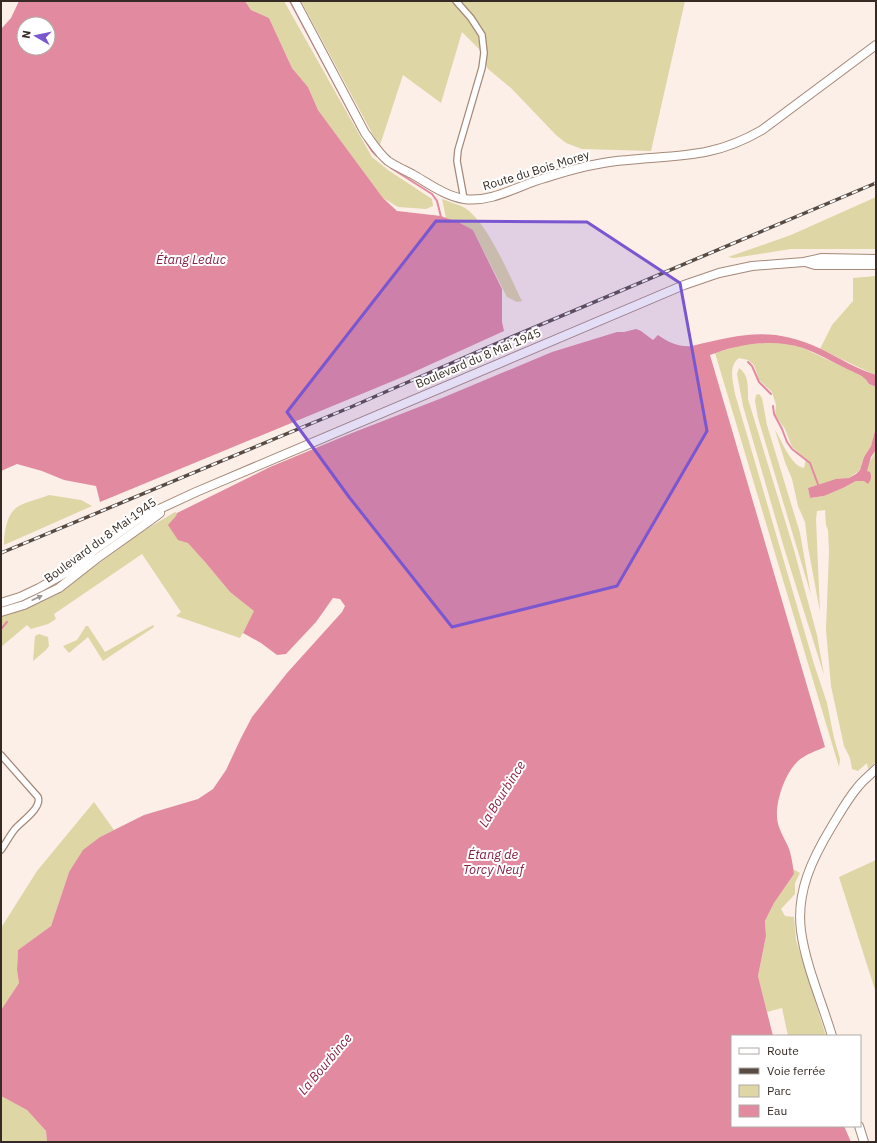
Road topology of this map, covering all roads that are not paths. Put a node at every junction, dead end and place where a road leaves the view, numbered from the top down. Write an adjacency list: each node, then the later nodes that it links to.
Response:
1 (295, 1): 4 (main road, Route du Bois Morey)
2 (456, 1): 4 (street)
3 (876, 45): 4 (main road, Route du Bois Morey)
4 (464, 199)
5 (876, 259): 6 (main road, Boulevard du 8 Mai 1945)
6 (804, 262): 7 (main road, Boulevard du 8 Mai 1945); 8 (main road, Boulevard du 8 Mai 1945)
7 (876, 265)
8 (169, 505): 9 (main road, Boulevard du 8 Mai 1945); 10 (main road, Boulevard du 8 Mai 1945, one-way to 8)
9 (1, 603)
10 (1, 612)
11 (1, 755): 13 (street)
12 (876, 769): 14 (main road)
13 (1, 850)
14 (832, 1035)
15 (859, 1127): 16 (main road)
16 (864, 1142)

